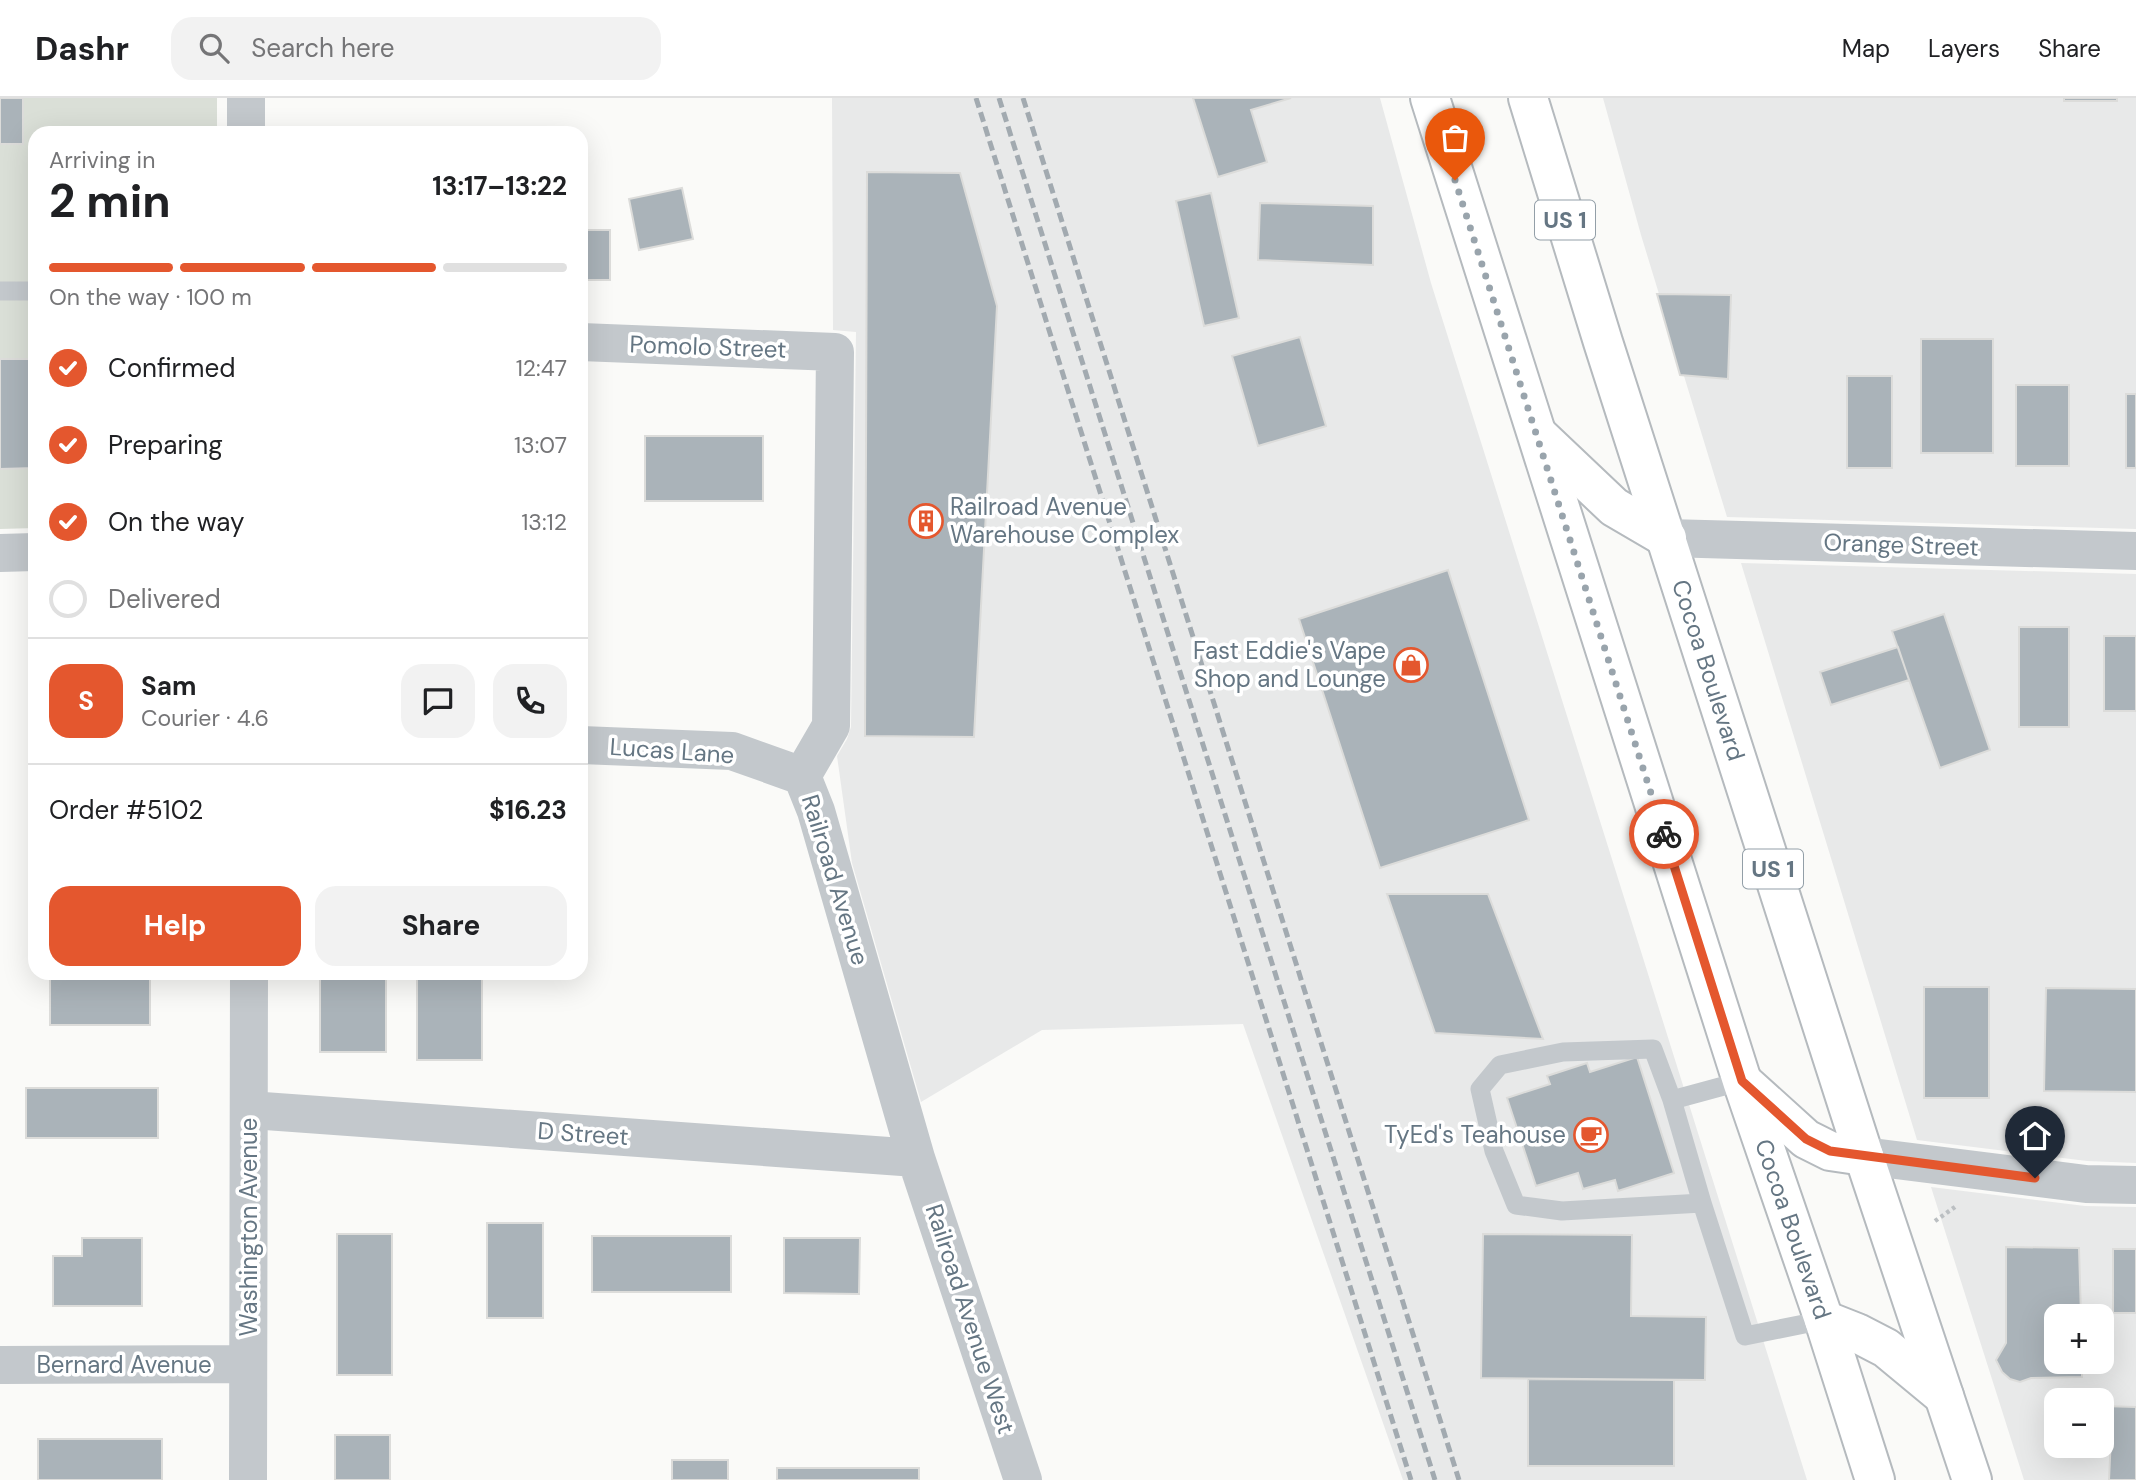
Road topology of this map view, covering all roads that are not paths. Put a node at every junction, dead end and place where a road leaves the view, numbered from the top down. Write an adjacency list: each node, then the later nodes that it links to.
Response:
1 (246, 98): 4 (street)
2 (1430, 98): 9 (main road, Cocoa Boulevard)
3 (1528, 98): 10 (main road, Cocoa Boulevard / US 1)
4 (246, 126)
5 (0, 291): 6 (lane)
6 (28, 291)
7 (588, 342): 8 (street, Pomolo Street)
8 (835, 352): 15 (street, Railroad Avenue)
9 (1536, 433): 10 (main road); 17 (main road, Cocoa Boulevard)
10 (1667, 538): 11 (street, Orange Street); 20 (main road, Cocoa Boulevard / US 1)
11 (2136, 551)
12 (28, 552): 13 (street)
13 (0, 553)
14 (588, 745): 15 (street, Lucas Lane)
15 (802, 776): 21 (street, Railroad Avenue)
16 (249, 980): 19 (street, Washington Avenue)
17 (1742, 1081): 18 (lane); 20 (main road); 24 (main road, Cocoa Boulevard)
18 (1672, 1100): 23 (lane); 23 (lane)
19 (250, 1110): 21 (street, D Street); 25 (street, Washington Avenue)
20 (1864, 1156): 22 (street); 27 (main road, Cocoa Boulevard / US 1)
21 (916, 1158): 29 (street, Railroad Avenue West)
22 (2136, 1185)
23 (1702, 1203): 24 (lane)
24 (1824, 1320): 27 (main road); 30 (main road, Cocoa Boulevard)
25 (248, 1364): 26 (street, Bernard Avenue); 28 (street, Washington Avenue)
26 (0, 1365)
27 (1944, 1396): 31 (main road, Cocoa Boulevard / US 1)
28 (247, 1480)
29 (1023, 1480)
30 (1875, 1480)
31 (1972, 1480)

